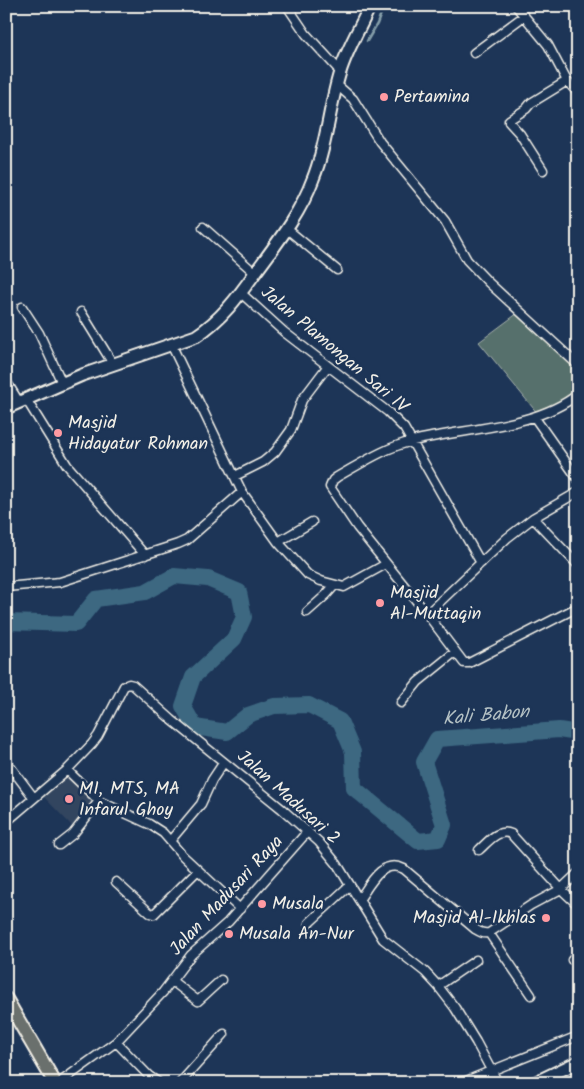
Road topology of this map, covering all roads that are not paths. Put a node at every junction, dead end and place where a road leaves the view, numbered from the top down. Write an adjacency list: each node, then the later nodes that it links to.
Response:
1 (287, 6): 6 (street)
2 (370, 6): 6 (main road)
3 (516, 6): 4 (street)
4 (524, 16): 5 (street); 7 (street)
5 (474, 53)
6 (340, 72): 8 (main road)
7 (567, 81): 9 (street); 10 (street)
8 (337, 85): 12 (main road); 20 (street)
9 (578, 93)
10 (543, 170)
11 (203, 227): 14 (street)
12 (287, 229): 13 (street); 14 (main road)
13 (337, 270)
14 (256, 273): 15 (main road)
15 (241, 292): 18 (main road); 21 (street, Jalan Plamongan Sari IV)
16 (22, 307): 23 (street)
17 (81, 312): 19 (street)
18 (171, 344): 19 (main road); 29 (street)
19 (113, 364): 23 (main road)
20 (578, 365)
21 (327, 367): 28 (street, Jalan Plamongan Sari IV); 29 (street)
22 (6, 381): 25 (street)
23 (62, 383): 25 (main road)
24 (578, 394): 27 (street)
25 (23, 401): 26 (main road); 36 (street)
26 (6, 408)
27 (535, 418): 28 (street); 30 (street)
28 (412, 441): 37 (street, Jalan Plamongan Sari IV); 38 (street)
29 (235, 476): 31 (street)
30 (578, 479)
31 (242, 492): 35 (street); 36 (street)
32 (578, 492): 33 (street)
33 (533, 518): 37 (street); 39 (street)
34 (312, 522): 35 (street)
35 (278, 542): 40 (street)
36 (145, 555): 41 (street)
37 (481, 563): 44 (street)
38 (386, 564): 40 (street); 44 (street)
39 (578, 565)
40 (334, 586): 43 (street)
41 (6, 587)
42 (578, 607): 45 (street)
43 (307, 612)
44 (427, 614): 45 (street)
45 (455, 652): 46 (street)
46 (401, 703)
47 (6, 761): 50 (street)
48 (224, 762): 49 (street, Jalan Madusari 2); 53 (street, Jalan Madusari 2); 54 (street)
49 (67, 770): 50 (street); 51 (street)
50 (34, 798): 52 (street)
51 (99, 801): 54 (street); 55 (street)
52 (6, 822)
53 (308, 832): 60 (street, Jalan Madusari 2); 64 (street, Jalan Madusari Raya)
54 (170, 841): 57 (street)
55 (60, 845)
56 (479, 850): 61 (street)
57 (198, 870): 59 (street); 64 (street)
58 (578, 873): 61 (street)
59 (116, 882)
60 (350, 885): 62 (street, Jalan Madusari 2); 65 (street)
61 (562, 890): 63 (street); 66 (street)
62 (359, 900): 66 (street); 70 (street, Jalan Madusari 2)
63 (578, 904)
64 (240, 909): 69 (street, Jalan Madusari Raya)
65 (309, 923)
66 (489, 933): 71 (street)
67 (476, 960): 70 (street)
68 (222, 980): 69 (street)
69 (172, 981): 76 (street, Jalan Madusari Raya)
70 (438, 986): 78 (street, Jalan Madusari 2)
71 (531, 995)
72 (6, 999): 81 (main road)
73 (6, 1015): 80 (main road)
74 (224, 1034): 84 (street)
75 (578, 1036): 78 (street)
76 (116, 1042): 82 (street, Jalan Madusari Raya); 83 (street)
77 (578, 1062): 86 (main road)
78 (491, 1071): 79 (street, Jalan Madusari 2); 85 (street)
79 (497, 1080)
80 (46, 1083)
81 (55, 1083)
82 (59, 1083)
83 (159, 1083)
84 (180, 1083)
85 (461, 1083)
86 (534, 1083)

